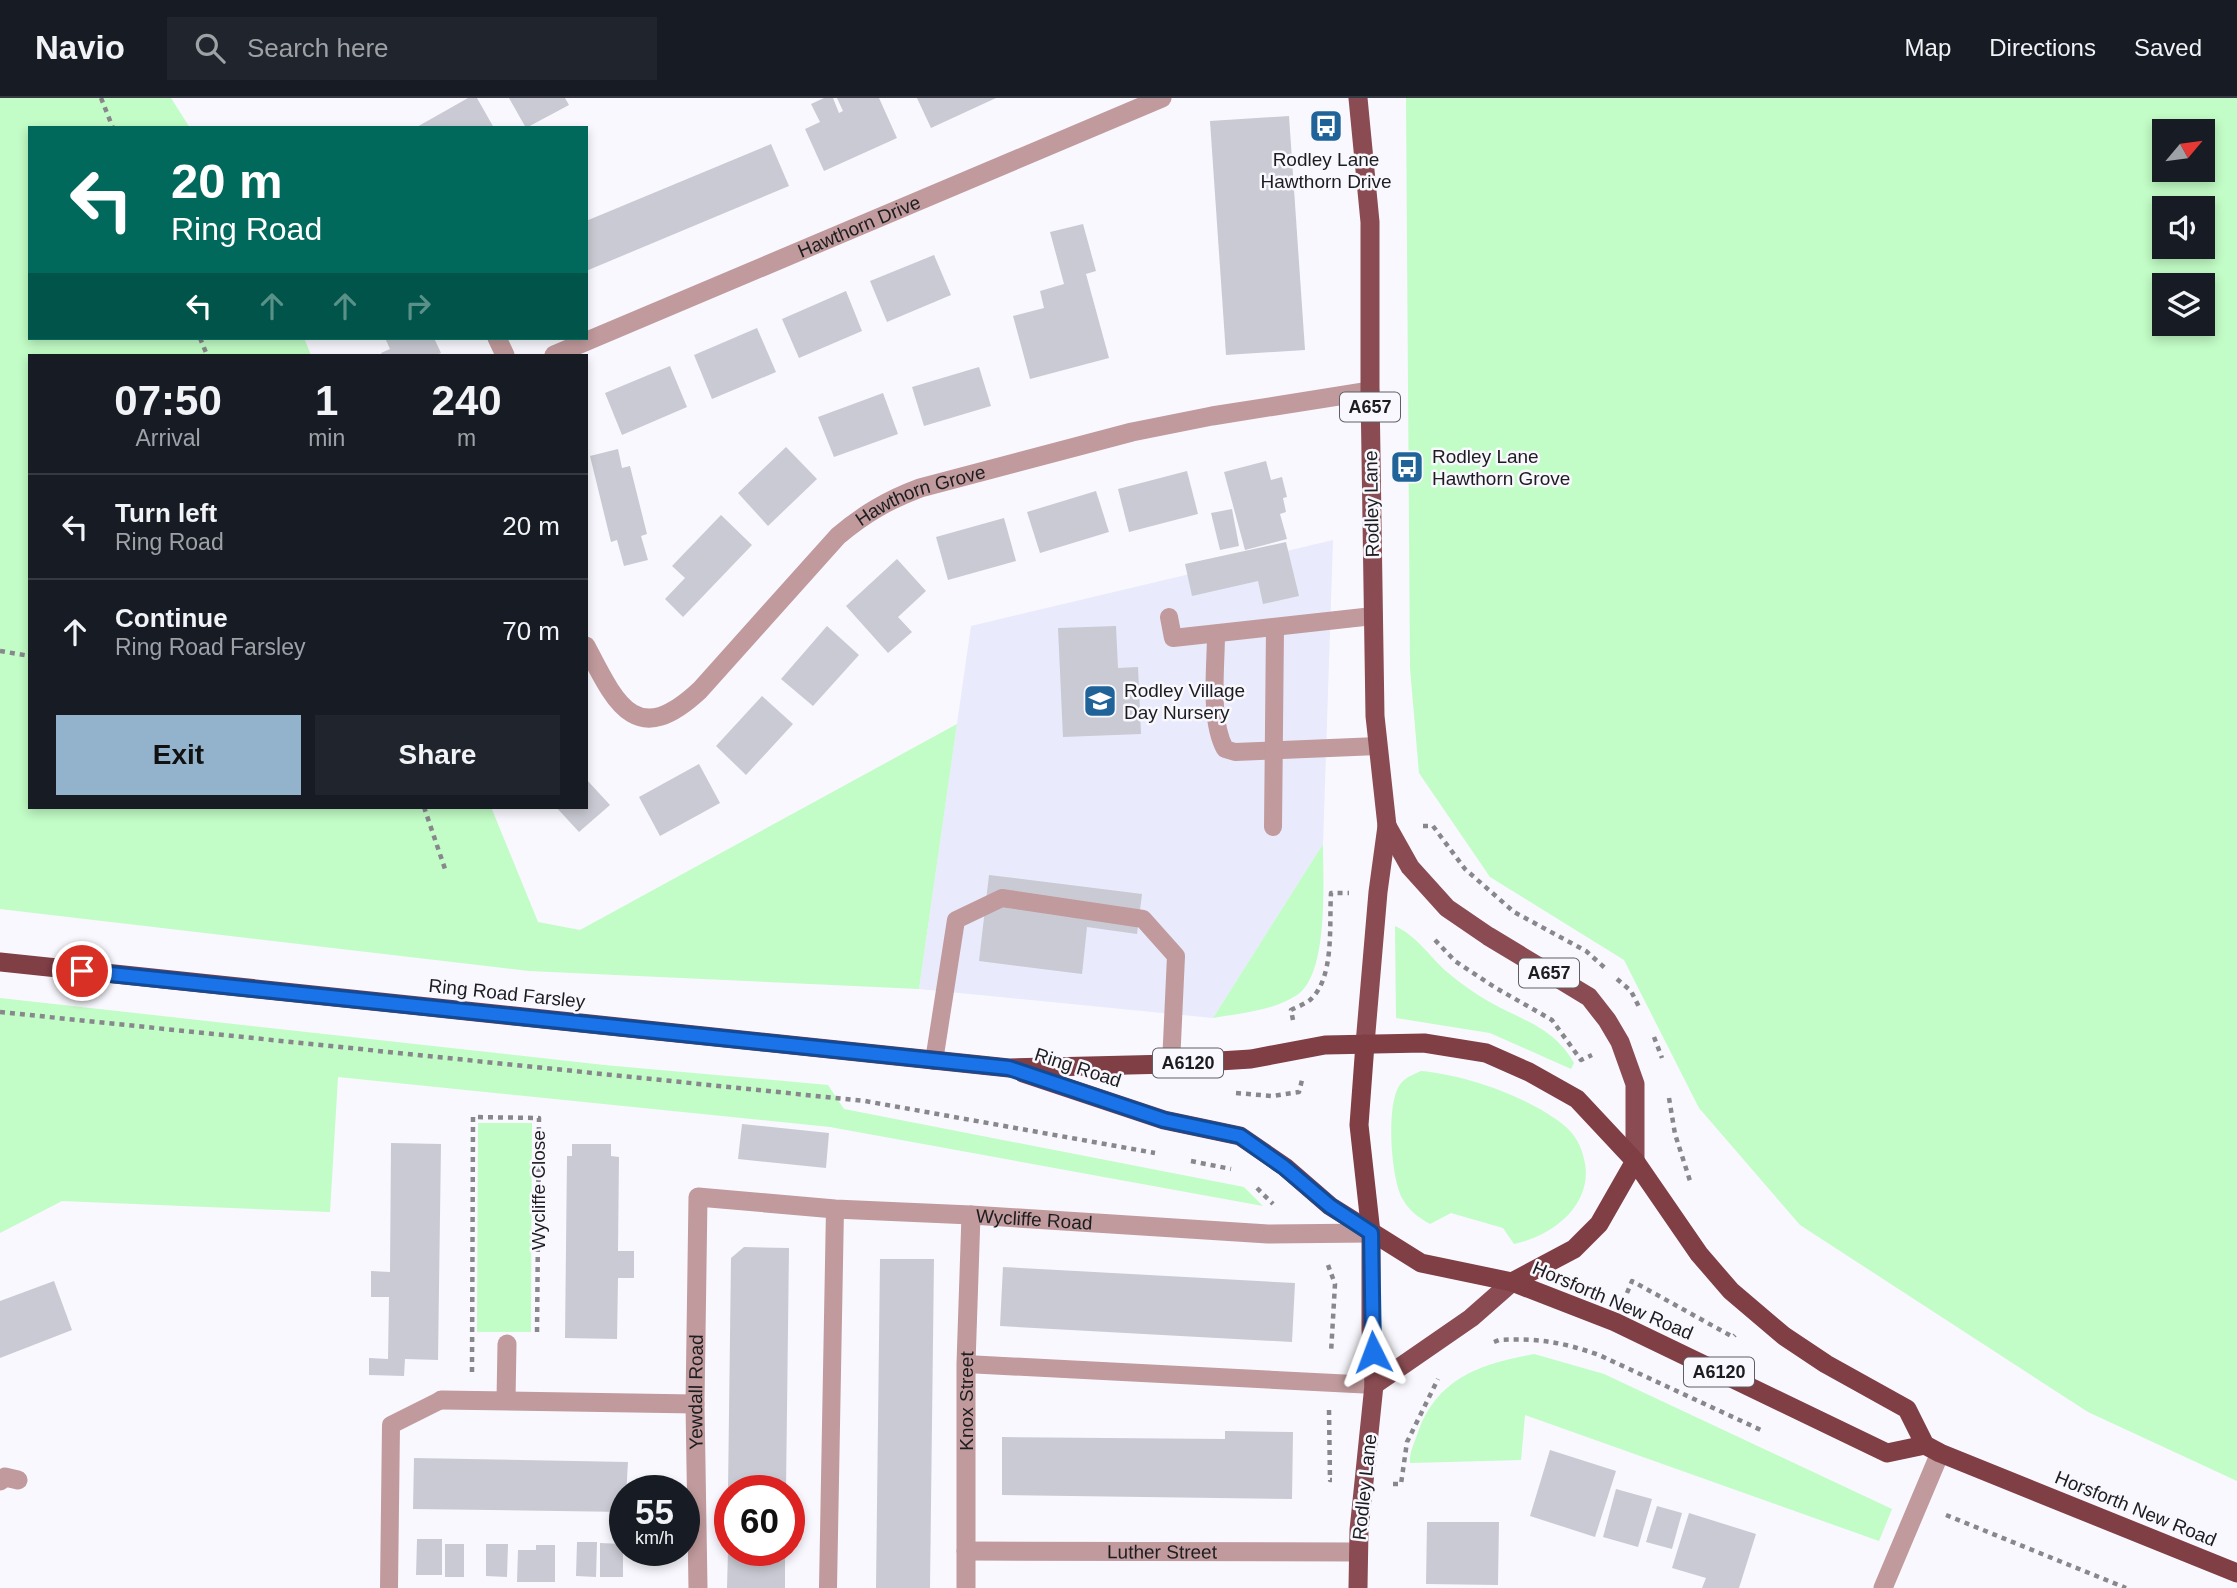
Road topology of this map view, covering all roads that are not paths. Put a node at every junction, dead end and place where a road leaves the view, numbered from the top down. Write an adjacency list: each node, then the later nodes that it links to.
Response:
1 (1162, 98): 3 (street, Hawthorn Drive)
2 (1358, 98): 4 (main road, Rodley Lane / A657)
3 (556, 354)
4 (1370, 391): 5 (main road, Rodley Lane / A657); 9 (street, Hawthorn Grove)
5 (1373, 616): 7 (lane); 10 (main road, Rodley Lane / A657)
6 (1169, 617): 8 (lane)
7 (1275, 628): 8 (lane); 11 (lane)
8 (1216, 634): 11 (lane)
9 (588, 650)
10 (1378, 746): 11 (lane); 12 (main road, Rodley Lane / A657)
11 (1274, 751): 13 (lane)
12 (1387, 826): 15 (main road, Rodley Lane / A657); 19 (main road, Rodley Lane / A657)
13 (1273, 827)
14 (0, 962): 16 (highway, Ring Road Farsley / A6120)
15 (1365, 1044): 17 (highway, Ring Road / A6120); 19 (highway, A6120); 23 (highway)
16 (934, 1061): 17 (lane); 18 (highway, Ring Road Farsley / A6120)
17 (1171, 1064): 18 (highway, Ring Road / A6120)
18 (1009, 1068): 23 (highway, Ring Road / A6120)
19 (1635, 1161): 24 (highway); 31 (highway, A6120)
20 (698, 1197): 21 (street, Wycliffe Road); 30 (street, Yewdall Road)
21 (835, 1209): 22 (street, Wycliffe Road); 37 (lane)
22 (971, 1215): 23 (street, Wycliffe Road); 26 (street, Knox Street)
23 (1371, 1233): 24 (highway, A6120); 27 (main road, Rodley Lane)
24 (1512, 1282): 27 (main road); 31 (highway, Horsforth New Road / A6120)
25 (507, 1345): 29 (street)
26 (966, 1364): 27 (lane); 32 (street, Knox Street)
27 (1374, 1385): 33 (main road, Rodley Lane)
28 (441, 1400): 29 (street); 35 (lane)
29 (506, 1401): 30 (street)
30 (695, 1404): 36 (street, Yewdall Road)
31 (1932, 1449): 34 (highway, Horsforth New Road); 40 (street)
32 (966, 1551): 33 (street, Luther Street); 38 (street, Knox Street)
33 (1358, 1552): 39 (main road, Rodley Lane)
34 (2237, 1573)
35 (389, 1588)
36 (698, 1588)
37 (828, 1588)
38 (965, 1588)
39 (1358, 1588)
40 (1883, 1588)

